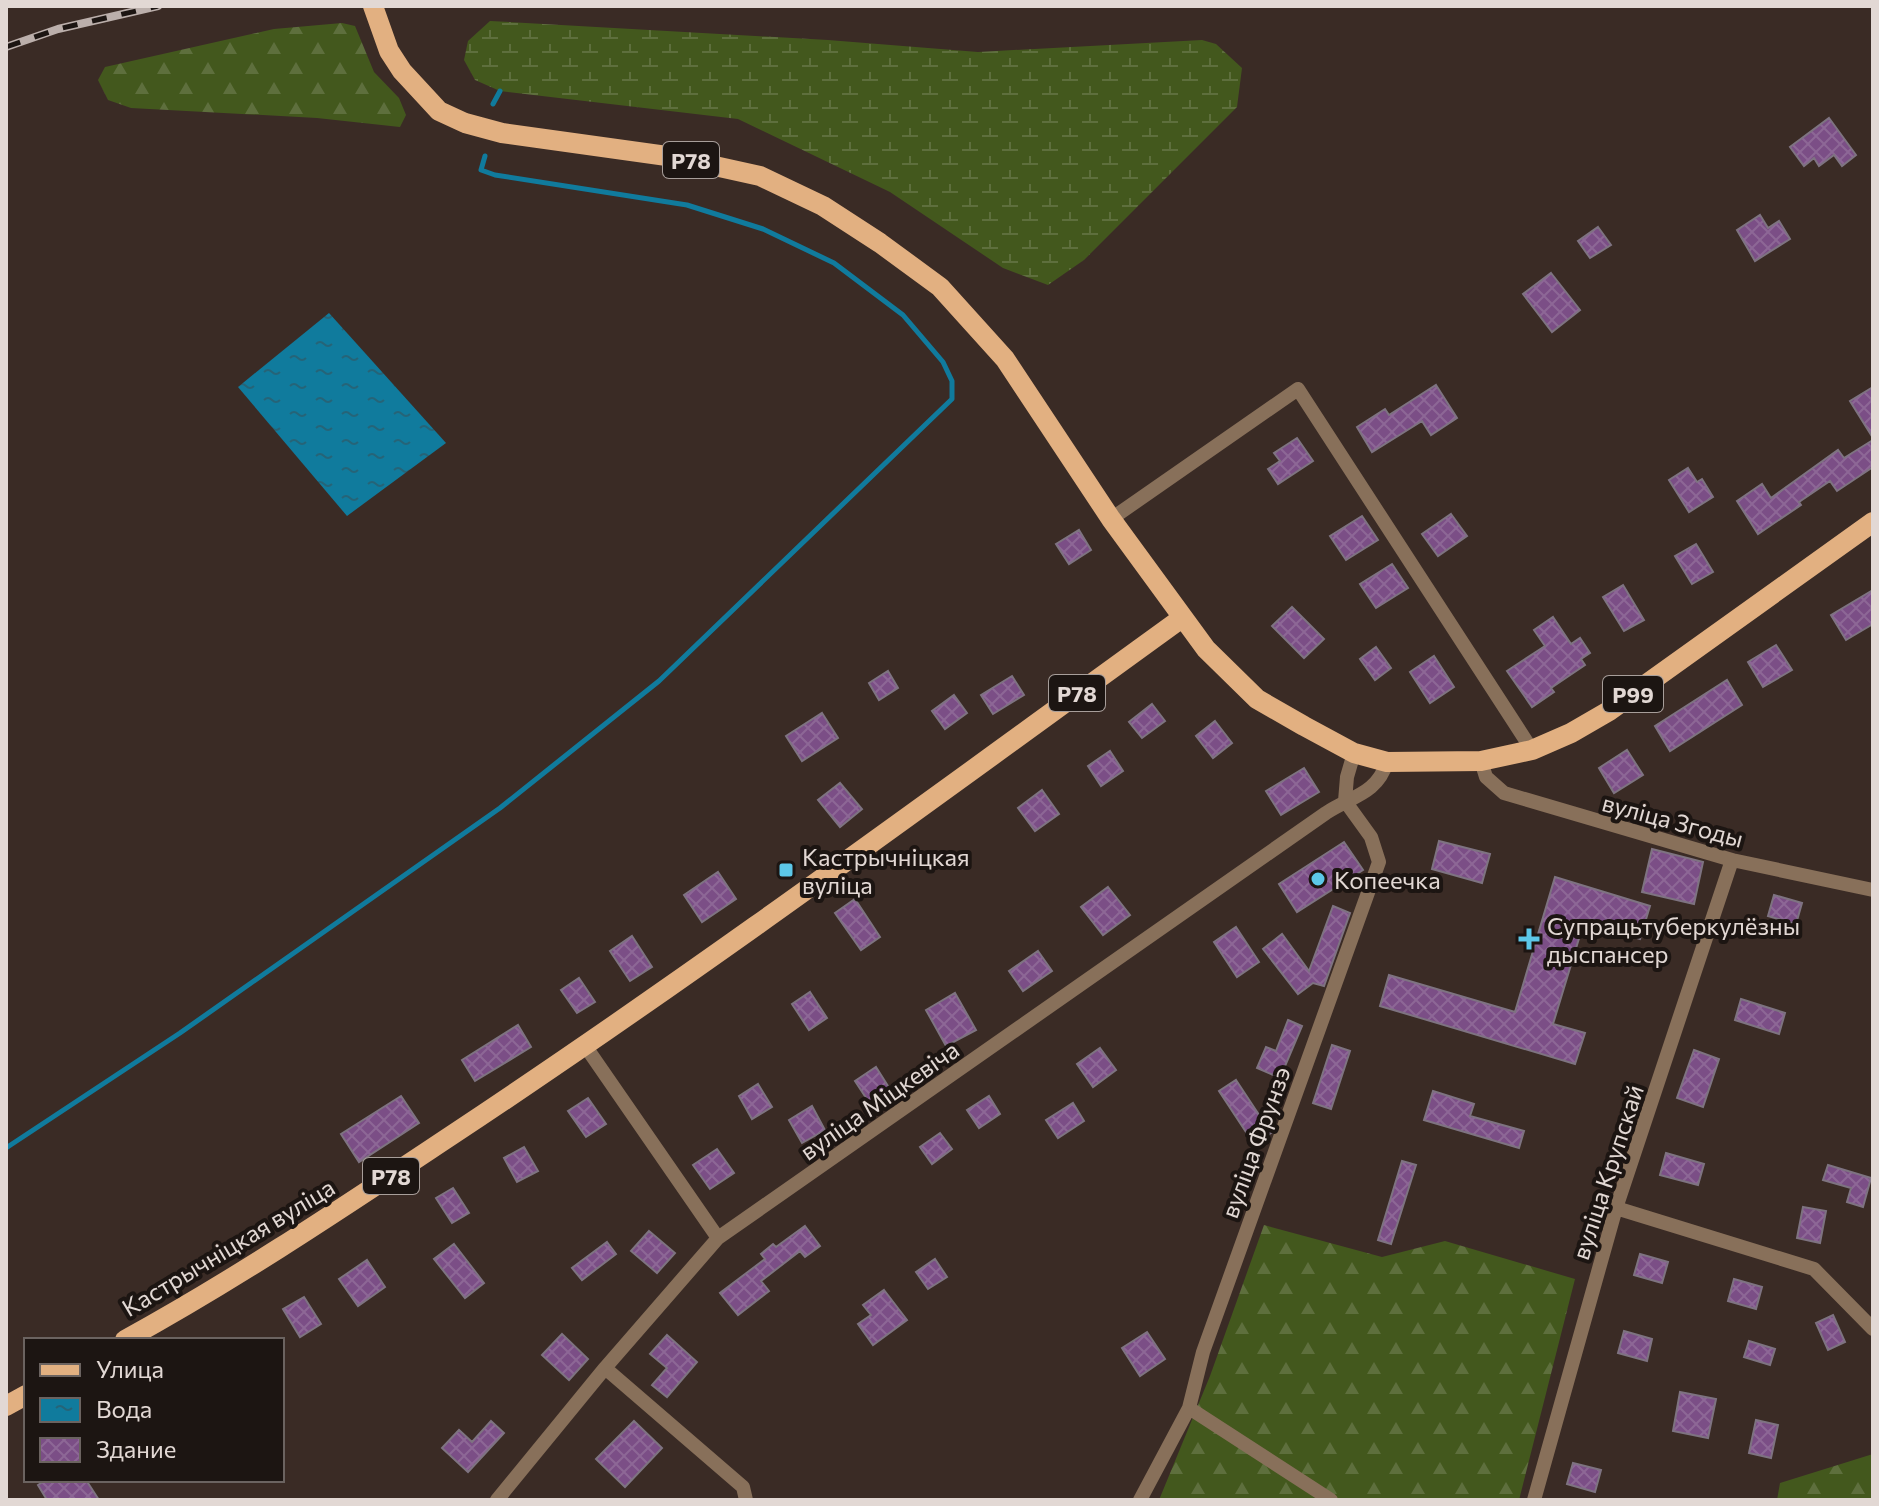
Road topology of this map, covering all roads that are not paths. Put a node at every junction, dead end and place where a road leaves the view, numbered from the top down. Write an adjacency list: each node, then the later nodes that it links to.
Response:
1 (373, 6): 2 (main road, Р78)
2 (1111, 519): 4 (main road, Р78); 5 (street)
3 (1873, 522): 5 (main road, Р99)
4 (1182, 618): 6 (main road, Р99); 12 (main road, Кастрычніцкая вуліца / Р78)
5 (1532, 750): 7 (main road, Р99)
6 (1354, 753): 8 (main road, Р99); 9 (street)
7 (1481, 761): 8 (main road, Р99); 10 (street, вуліца Згоды)
8 (1387, 762): 9 (street, вуліца Міцкевіча)
9 (1345, 801): 14 (street, вуліца Міцкевіча); 20 (street, вуліца Фрунзэ)
10 (1732, 860): 11 (street, вуліца Згоды); 13 (street, вуліца Крупскай)
11 (1873, 890)
12 (586, 1047): 14 (street); 16 (main road, Кастрычніцкая вуліца / Р78)
13 (1616, 1208): 15 (street); 25 (street, вуліца Крупскай)
14 (718, 1238): 17 (street, вуліца Міцкевіча)
15 (1873, 1329)
16 (128, 1338)
17 (605, 1368): 22 (street, вуліца Міцкевіча); 23 (street)
18 (24, 1396): 19 (main road)
19 (6, 1406)
20 (1189, 1408): 21 (street); 24 (street, вуліца Фрунзэ)
21 (1327, 1499)
22 (497, 1500)
23 (746, 1500)
24 (1140, 1500)
25 (1534, 1500)

